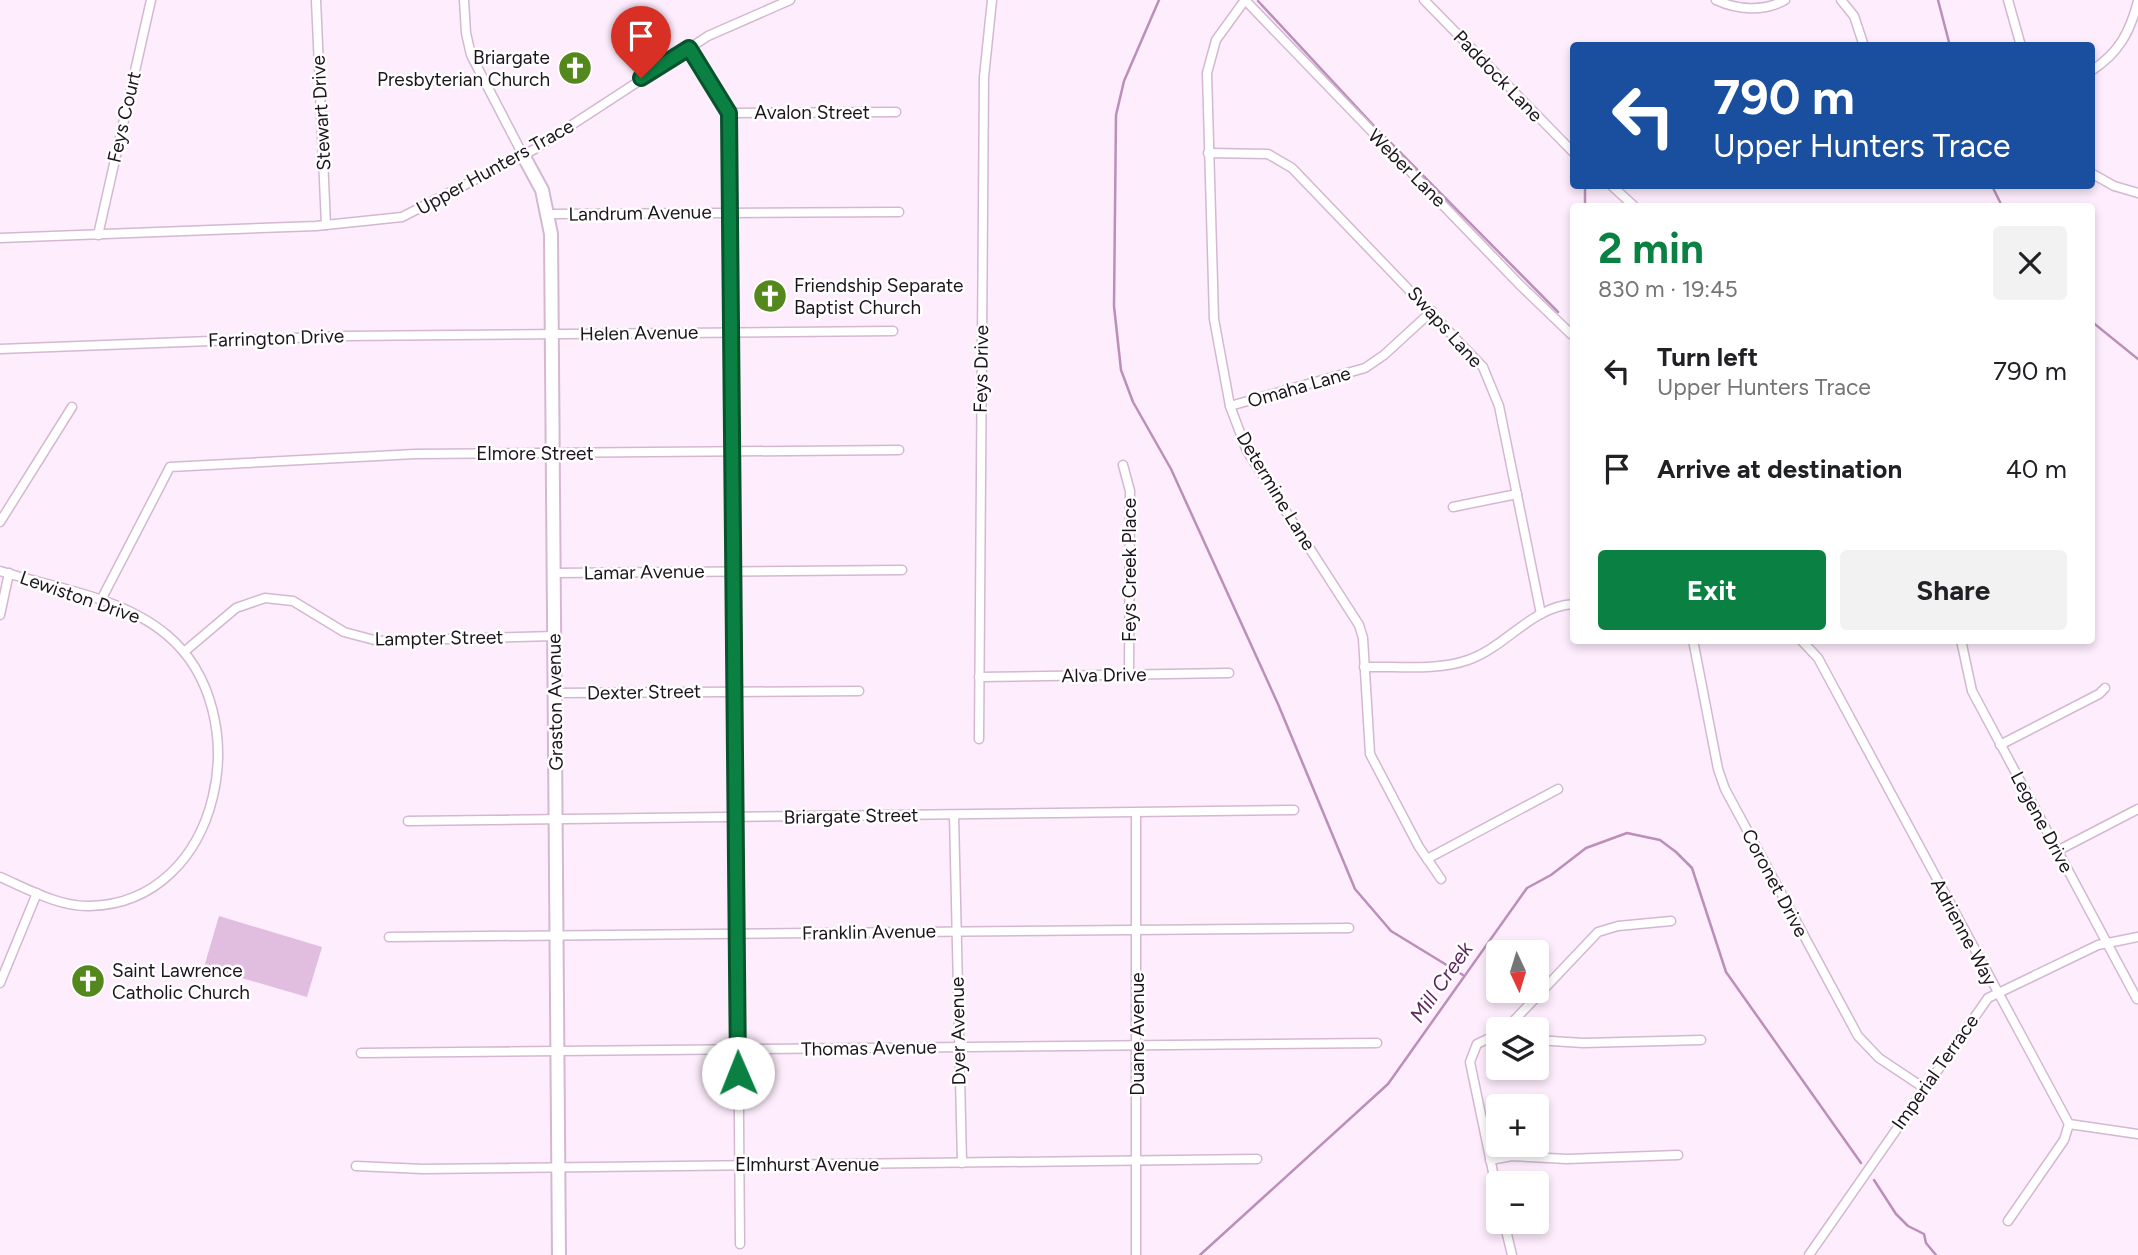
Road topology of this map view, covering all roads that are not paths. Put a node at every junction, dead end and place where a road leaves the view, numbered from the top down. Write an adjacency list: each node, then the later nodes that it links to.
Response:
1 (151, 0): 30 (street, Feys Court)
2 (316, 0): 29 (street, Stewart Drive)
3 (464, 0): 21 (street)
4 (790, 0): 15 (street, Upper Hunters Trace)
5 (992, 0): 63 (street, Feys Drive)
6 (1245, 0): 20 (street, Determine Lane); 35 (street, Weber Lane)
7 (1424, 0): 19 (street, Paddock Lane)
8 (1716, 0): 9 (street)
9 (1785, 0)
10 (1841, 0): 13 (street)
11 (2008, 0): 14 (street)
12 (2138, 1): 16 (street)
13 (1863, 42)
14 (2020, 42)
15 (689, 48): 18 (street); 21 (street, Upper Hunters Trace)
16 (2095, 67)
17 (896, 112): 18 (street, Avalon Street)
18 (729, 113): 26 (street)
19 (1570, 149)
20 (1208, 153): 32 (street, Swaps Lane); 39 (street, Determine Lane)
21 (523, 155): 28 (street, Graston Avenue); 29 (street, Upper Hunters Trace)
22 (2095, 175): 24 (street)
23 (1615, 189): 25 (street)
24 (2138, 192)
25 (1631, 203)
26 (730, 212): 27 (street, Landrum Avenue); 28 (street, Landrum Avenue); 33 (street)
27 (899, 212)
28 (549, 214): 36 (street, Graston Avenue)
29 (326, 225): 30 (street, Upper Hunters Trace)
30 (98, 235): 31 (street, Upper Hunters Trace)
31 (0, 238)
32 (1432, 311): 39 (street, Omaha Lane); 44 (street, Swaps Lane)
33 (731, 331): 34 (street, Helen Avenue); 36 (street, Helen Avenue); 42 (street)
34 (893, 331)
35 (1570, 333)
36 (552, 334): 37 (street, Farrington Drive); 41 (street, Graston Avenue)
37 (0, 349)
38 (72, 407): 46 (street)
39 (1230, 407): 60 (street, Determine Lane)
40 (900, 450): 42 (street, Elmore Street)
41 (552, 452): 42 (street, Elmore Street); 50 (street, Graston Avenue); 51 (street, Elmore Street)
42 (732, 453): 49 (street)
43 (1123, 465): 62 (street, Feys Creek Place)
44 (1517, 494): 45 (street); 53 (street, Swaps Lane)
45 (1453, 507)
46 (0, 522)
47 (902, 570): 49 (street, Lamar Avenue)
48 (4, 572): 51 (street, Lewiston Drive); 54 (street)
49 (733, 572): 50 (street, Lamar Avenue); 65 (street)
50 (554, 573): 55 (street, Graston Avenue)
51 (101, 600): 59 (street, Lewiston Drive)
52 (1570, 605): 53 (street)
53 (1541, 614): 60 (street)
54 (0, 615)
55 (555, 636): 59 (street, Lampter Street); 67 (street, Graston Avenue)
56 (1694, 644): 105 (street, Coronet Drive)
57 (1805, 644): 93 (street, Adrienne Way)
58 (1962, 644): 69 (street, Legene Drive)
59 (184, 652): 82 (street, Lewiston Drive)
60 (1364, 667): 79 (street, Determine Lane)
61 (1228, 673): 62 (street, Alva Drive)
62 (1129, 675): 63 (street, Alva Drive)
63 (979, 677): 68 (street, Feys Drive)
64 (2105, 688): 69 (street)
65 (734, 691): 66 (street, Dexter Street); 67 (street, Dexter Street); 75 (street)
66 (859, 691)
67 (555, 693): 76 (street, Graston Avenue)
68 (979, 739)
69 (2000, 745): 78 (street, Legene Drive)
70 (1558, 789): 79 (street)
71 (2138, 809): 78 (street)
72 (1294, 810): 73 (street, Briargate Street)
73 (1136, 813): 74 (street, Briargate Street); 85 (street, Duane Avenue)
74 (954, 815): 75 (street, Briargate Street); 86 (street, Dyer Avenue)
75 (736, 818): 76 (street, Briargate Street); 87 (street)
76 (556, 819): 77 (street, Briargate Street); 88 (street, Graston Avenue)
77 (408, 821)
78 (2057, 851): 91 (street, Legene Drive)
79 (1427, 859): 81 (street, Determine Lane)
80 (0, 877): 82 (street, Lewiston Drive)
81 (1441, 879)
82 (37, 893): 92 (street)
83 (1671, 921): 95 (street)
84 (1349, 928): 85 (street, Franklin Avenue)
85 (1137, 929): 86 (street, Franklin Avenue); 100 (street, Duane Avenue)
86 (957, 931): 87 (street, Franklin Avenue); 101 (street, Dyer Avenue)
87 (737, 933): 88 (street, Franklin Avenue); 102 (street)
88 (558, 934): 89 (street, Franklin Avenue); 103 (street, Graston Avenue)
89 (389, 937)
90 (2138, 937): 91 (street, Imperial Terrace)
91 (2106, 943): 93 (street, Imperial Terrace); 94 (street, Legene Drive)
92 (0, 983)
93 (1997, 993): 105 (street, Imperial Terrace); 106 (street, Adrienne Way)
94 (2137, 999)
95 (1517, 1017)
96 (1486, 1040): 110 (street)
97 (1700, 1040): 98 (street)
98 (1549, 1041)
99 (1377, 1043): 100 (street, Thomas Avenue)
100 (1137, 1045): 101 (street, Thomas Avenue); 111 (street, Duane Avenue)
101 (957, 1047): 102 (street, Thomas Avenue); 112 (street, Dyer Avenue)
102 (738, 1050): 103 (street, Thomas Avenue); 113 (street)
103 (559, 1051): 104 (street, Thomas Avenue); 115 (street, Graston Avenue)
104 (361, 1053)
105 (1924, 1088): 123 (street, Imperial Terrace)
106 (2069, 1124): 107 (street); 117 (street)
107 (2138, 1134)
108 (1678, 1155): 110 (street)
109 (1257, 1158): 111 (street, Elmhurst Avenue)
110 (1490, 1160): 116 (street)
111 (1137, 1161): 112 (street, Elmhurst Avenue); 121 (street, Duane Avenue)
112 (962, 1163): 113 (street, Elmhurst Avenue)
113 (740, 1165): 115 (street, Elmhurst Avenue); 119 (street)
114 (356, 1166): 115 (street, Elmhurst Avenue)
115 (559, 1167): 120 (street, Graston Avenue)
116 (1492, 1171)
117 (2008, 1221)
118 (1507, 1234): 122 (street)
119 (740, 1244)
120 (559, 1255)
121 (1136, 1255)
122 (1511, 1255)
123 (1809, 1255)

